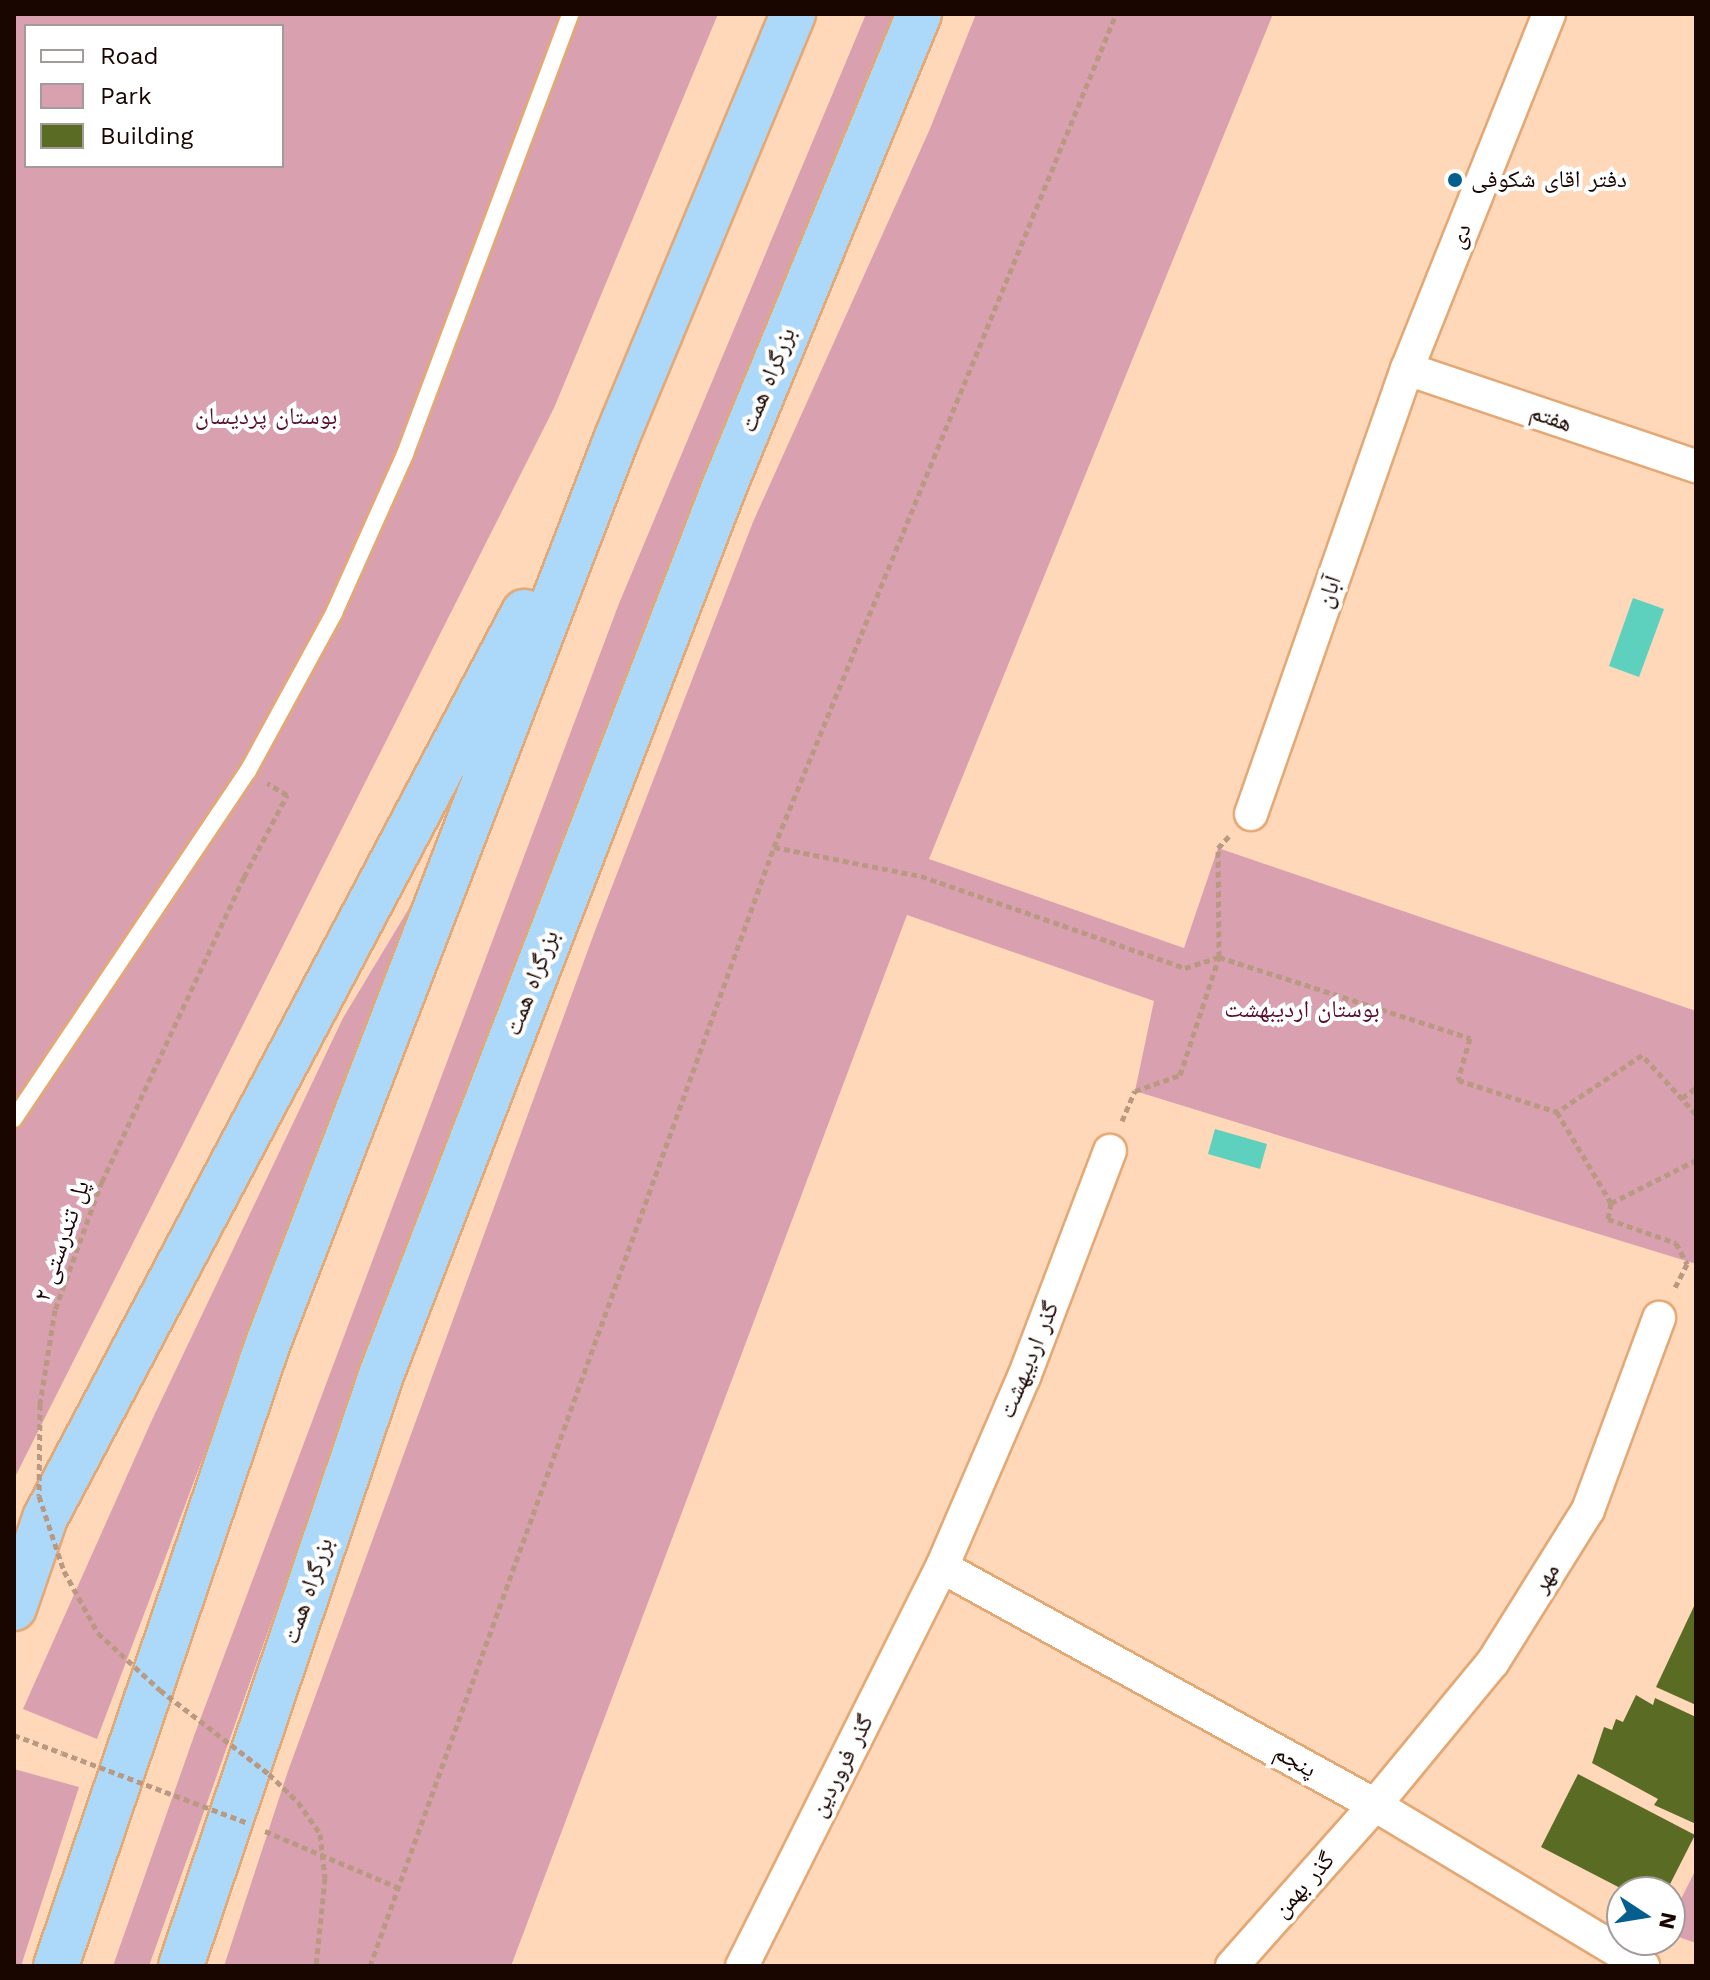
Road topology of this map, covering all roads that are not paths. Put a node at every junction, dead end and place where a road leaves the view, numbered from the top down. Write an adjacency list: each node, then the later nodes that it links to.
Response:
1 (570, 14): 9 (lane)
2 (793, 14): 6 (highway)
3 (919, 14): 16 (highway, بزرگراه همت)
4 (1549, 14): 5 (street, دی)
5 (1407, 369): 7 (street, هفتم); 8 (street, آبان)
6 (617, 437): 13 (highway); 15 (highway)
7 (1696, 466)
8 (1251, 814)
9 (14, 1119)
10 (1110, 1151): 12 (street, گذر اردیبهشت)
11 (1659, 1318): 14 (street, مهر)
12 (942, 1567): 14 (street, پنجم); 17 (street, گذر فروردین)
13 (14, 1608)
14 (1375, 1805): 18 (street, گذر بهمن); 19 (street, پنجم)
15 (56, 1966)
16 (181, 1966)
17 (742, 1966)
18 (1232, 1966)
19 (1643, 1966)

